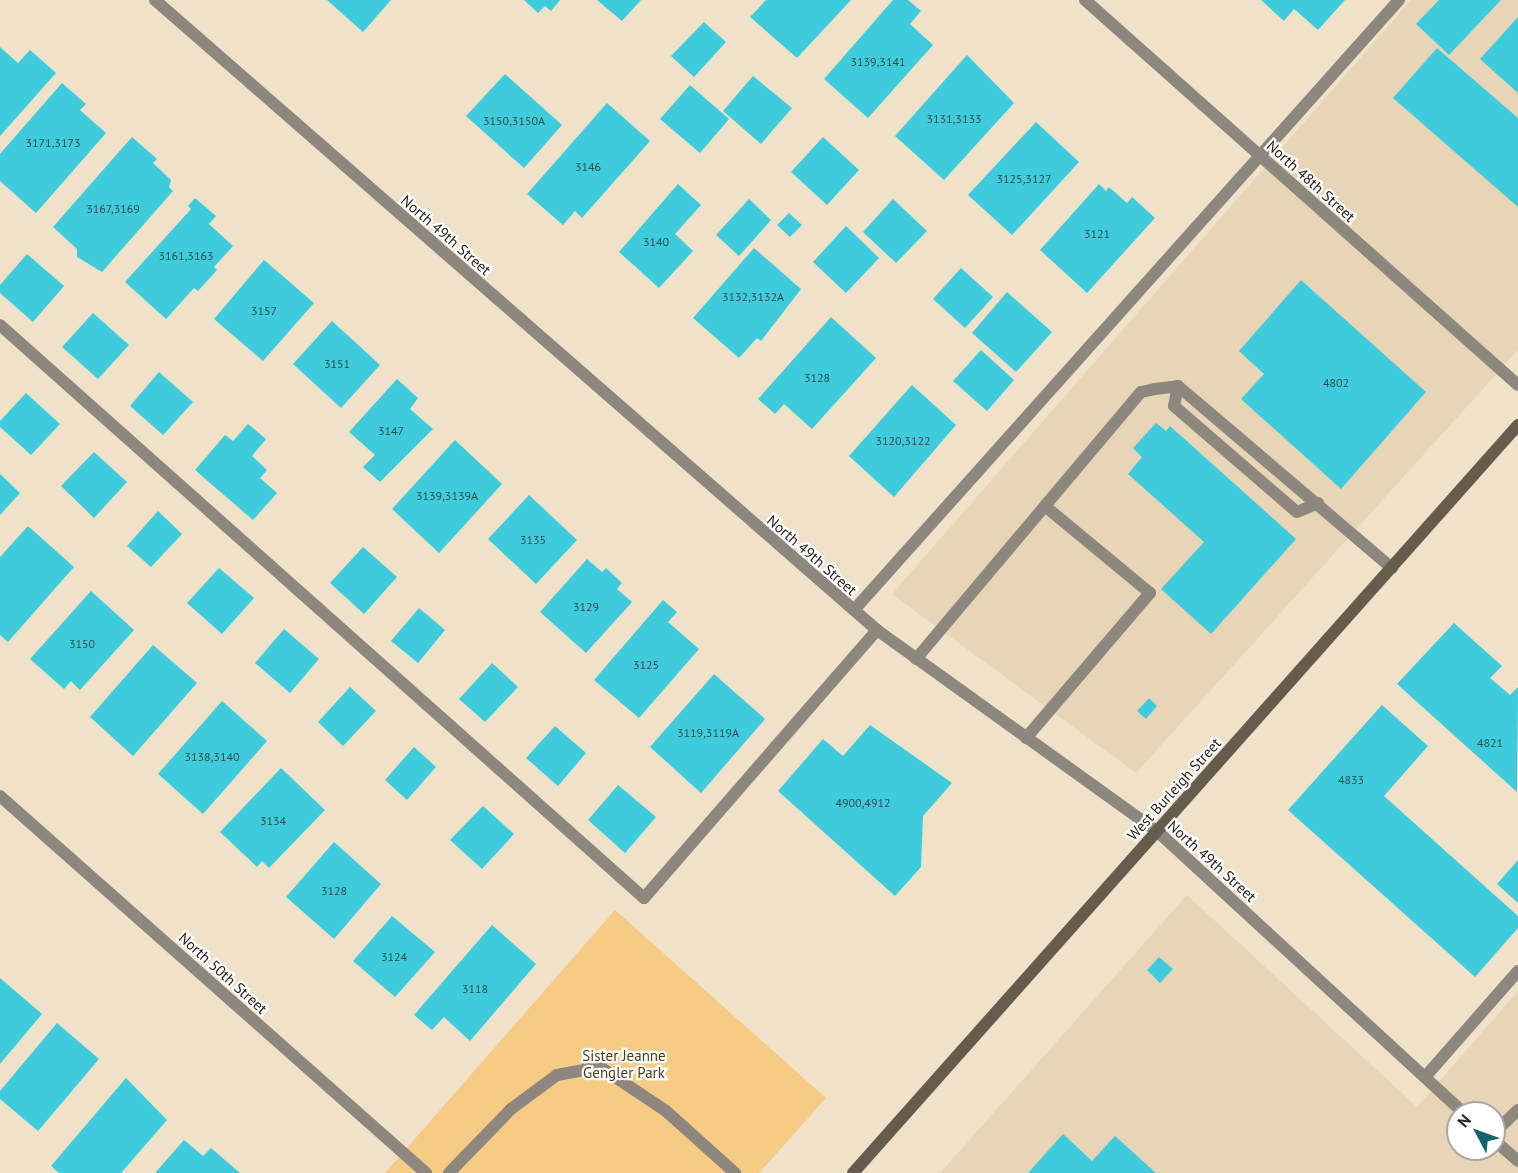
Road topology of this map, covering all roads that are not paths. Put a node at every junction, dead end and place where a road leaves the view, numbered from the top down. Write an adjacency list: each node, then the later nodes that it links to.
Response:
1 (155, 0): 12 (street, North 49th Street)
2 (1085, 0): 4 (street, North 48th Street)
3 (1399, 0): 4 (street)
4 (1260, 156): 6 (street, North 48th Street); 12 (street)
5 (0, 325): 13 (street)
6 (1518, 385)
7 (1178, 386): 9 (street); 9 (street); 10 (street)
8 (1518, 425): 11 (main road, West Burleigh Street)
9 (1318, 503): 11 (street)
10 (1045, 506): 14 (street); 15 (street)
11 (1392, 568): 17 (main road, West Burleigh Street)
12 (854, 610): 13 (street, North 49th Street)
13 (877, 630): 14 (street, North 49th Street)
14 (916, 659): 15 (street, North 49th Street)
15 (1026, 738): 17 (street, North 49th Street)
16 (0, 795): 23 (street, North 50th Street)
17 (1157, 831): 19 (street, North 49th Street); 26 (main road, West Burleigh Street)
18 (1518, 971): 19 (street)
19 (1425, 1077): 20 (street, North 49th Street)
20 (1451, 1101)
21 (1518, 1110): 22 (street)
22 (1506, 1122)
23 (426, 1173)
24 (448, 1173): 25 (street)
25 (735, 1173)
26 (853, 1173)

